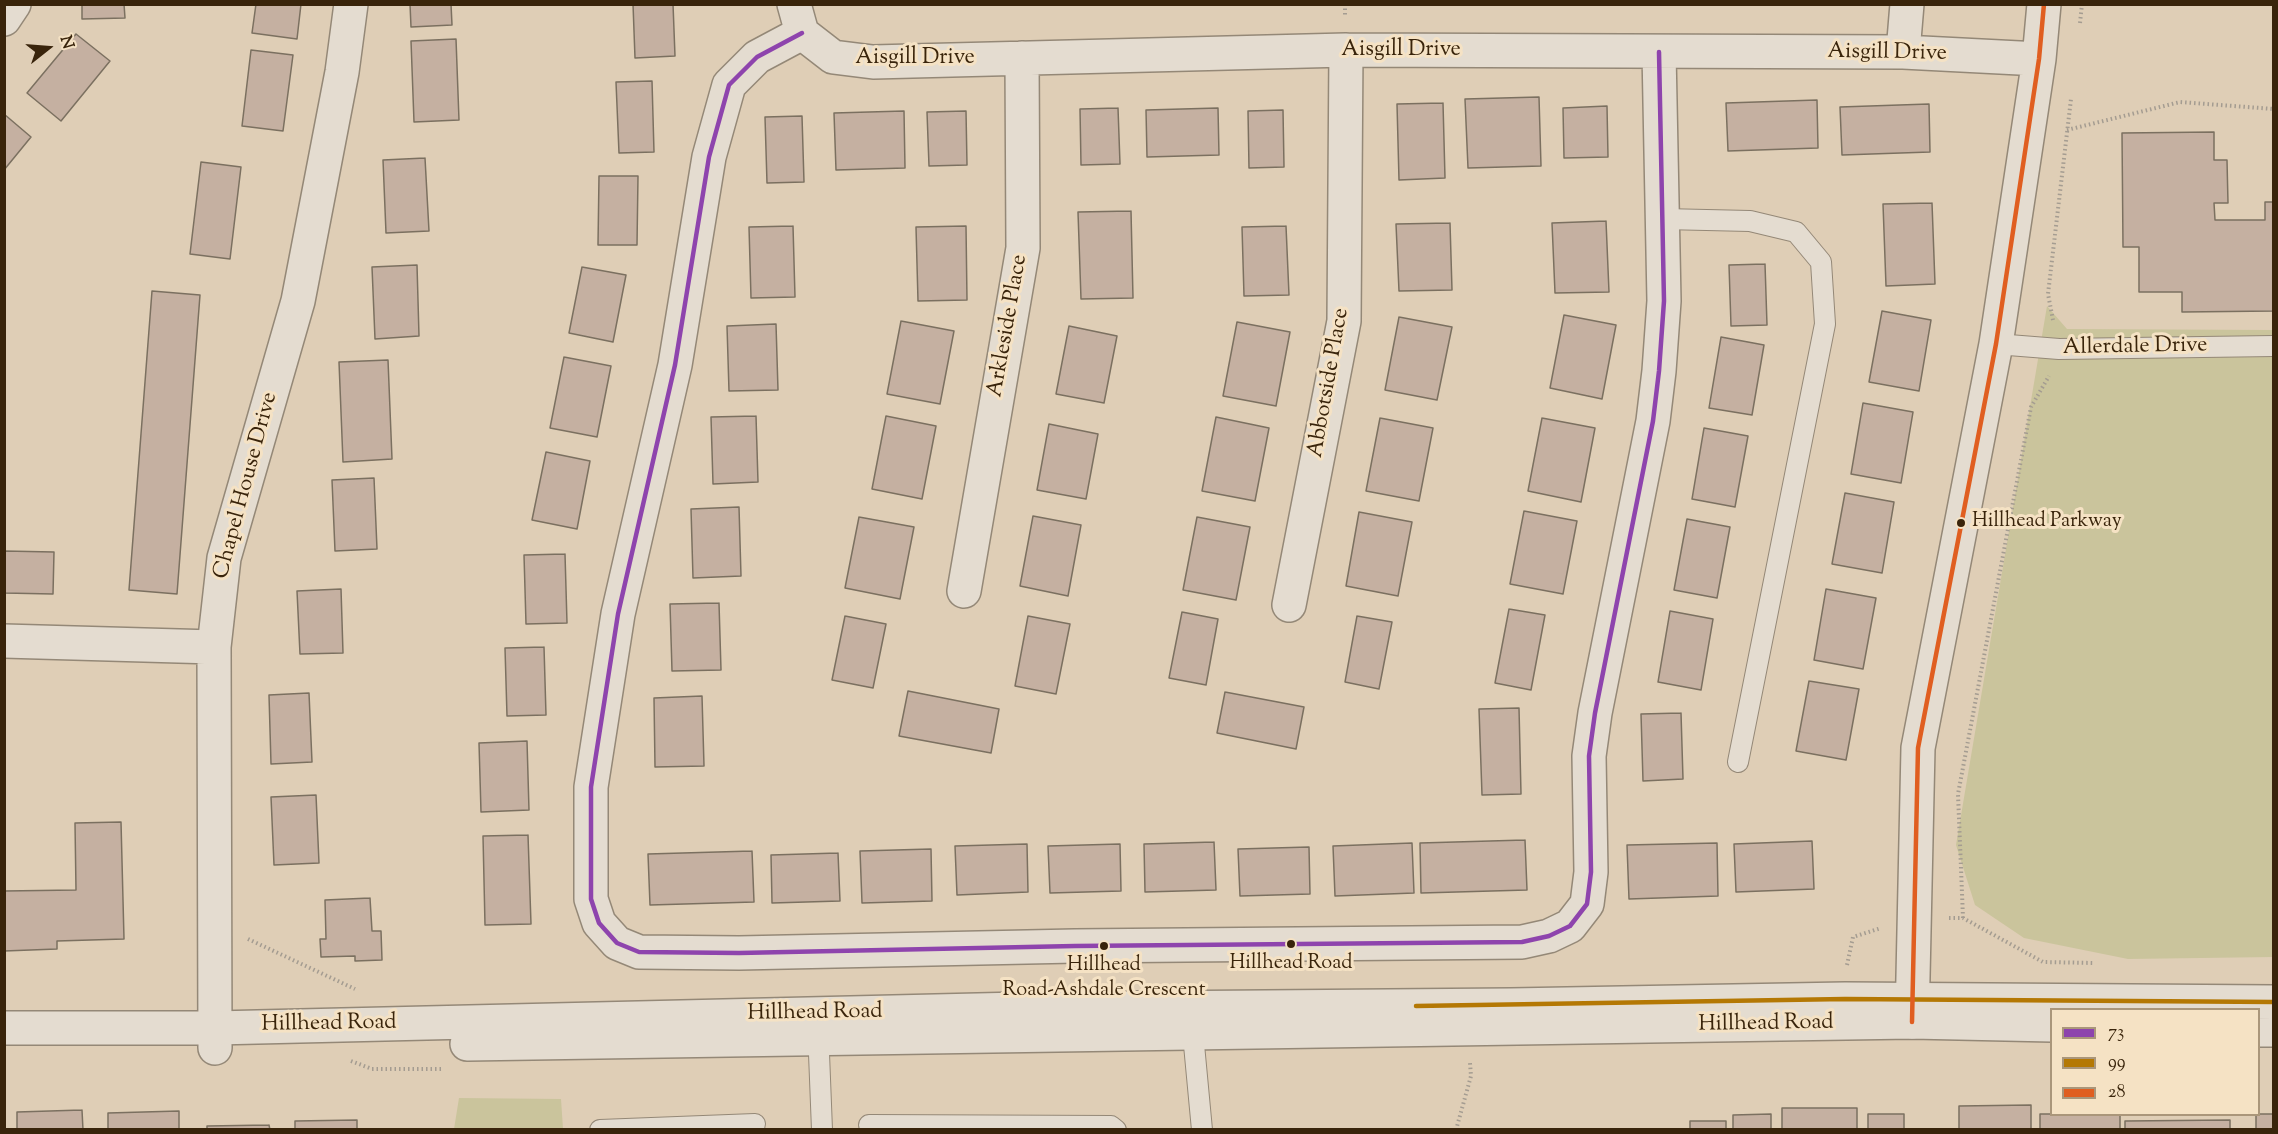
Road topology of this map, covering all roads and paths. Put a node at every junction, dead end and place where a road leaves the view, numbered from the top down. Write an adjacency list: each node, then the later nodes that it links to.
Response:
1 (14, 4): 6 (street)
2 (351, 4): 24 (street, Chapel House Drive)
3 (1907, 4): 11 (street)
4 (2044, 4): 13 (street)
5 (2082, 4): 8 (path)
6 (4, 19)
7 (798, 19): 12 (street, Aisgill Drive); 17 (street)
8 (2079, 27)
9 (1346, 51): 10 (street, Aisgill Drive); 12 (street, Aisgill Drive); 22 (street, Abbotside Place)
10 (1659, 52): 11 (street, Aisgill Drive); 17 (street)
11 (1903, 52): 13 (street, Aisgill Drive)
12 (1022, 58): 21 (street, Arkleside Place)
13 (2039, 60): 18 (street)
14 (2071, 96): 16 (path)
15 (2274, 109): 16 (path)
16 (2067, 130): 20 (path)
17 (1663, 219): 25 (lane)
18 (1996, 344): 20 (lane, Allerdale Drive); 26 (street)
19 (2274, 346): 20 (lane, Allerdale Drive)
20 (2059, 349): 27 (path)
21 (964, 591)
22 (1289, 605)
23 (4, 641): 24 (street)
24 (214, 647): 37 (street, Chapel House Drive)
25 (1738, 762)
26 (1914, 916): 27 (path); 29 (path); 31 (street)
27 (1963, 918): 28 (path)
28 (2101, 964)
29 (1845, 999): 31 (street, Hillhead Road); 33 (street, Hillhead Road)
30 (2274, 1002): 31 (street, Hillhead Road)
31 (1911, 1011): 32 (street, Hillhead Road); 35 (street, Hillhead Road)
32 (2050, 1025)
33 (818, 1027): 36 (street, Hillhead Road); 37 (street, Hillhead Road); 42 (lane)
34 (4, 1028): 37 (street, Hillhead Road)
35 (1469, 1029): 36 (street, Hillhead Road); 45 (path)
36 (1192, 1034): 44 (lane)
37 (215, 1038): 38 (street, Hillhead Road)
38 (4, 1049)
39 (755, 1124): 41 (lane)
40 (869, 1125): 43 (lane)
41 (600, 1130)
42 (822, 1130)
43 (1116, 1130)
44 (1202, 1130)
45 (1456, 1130)

